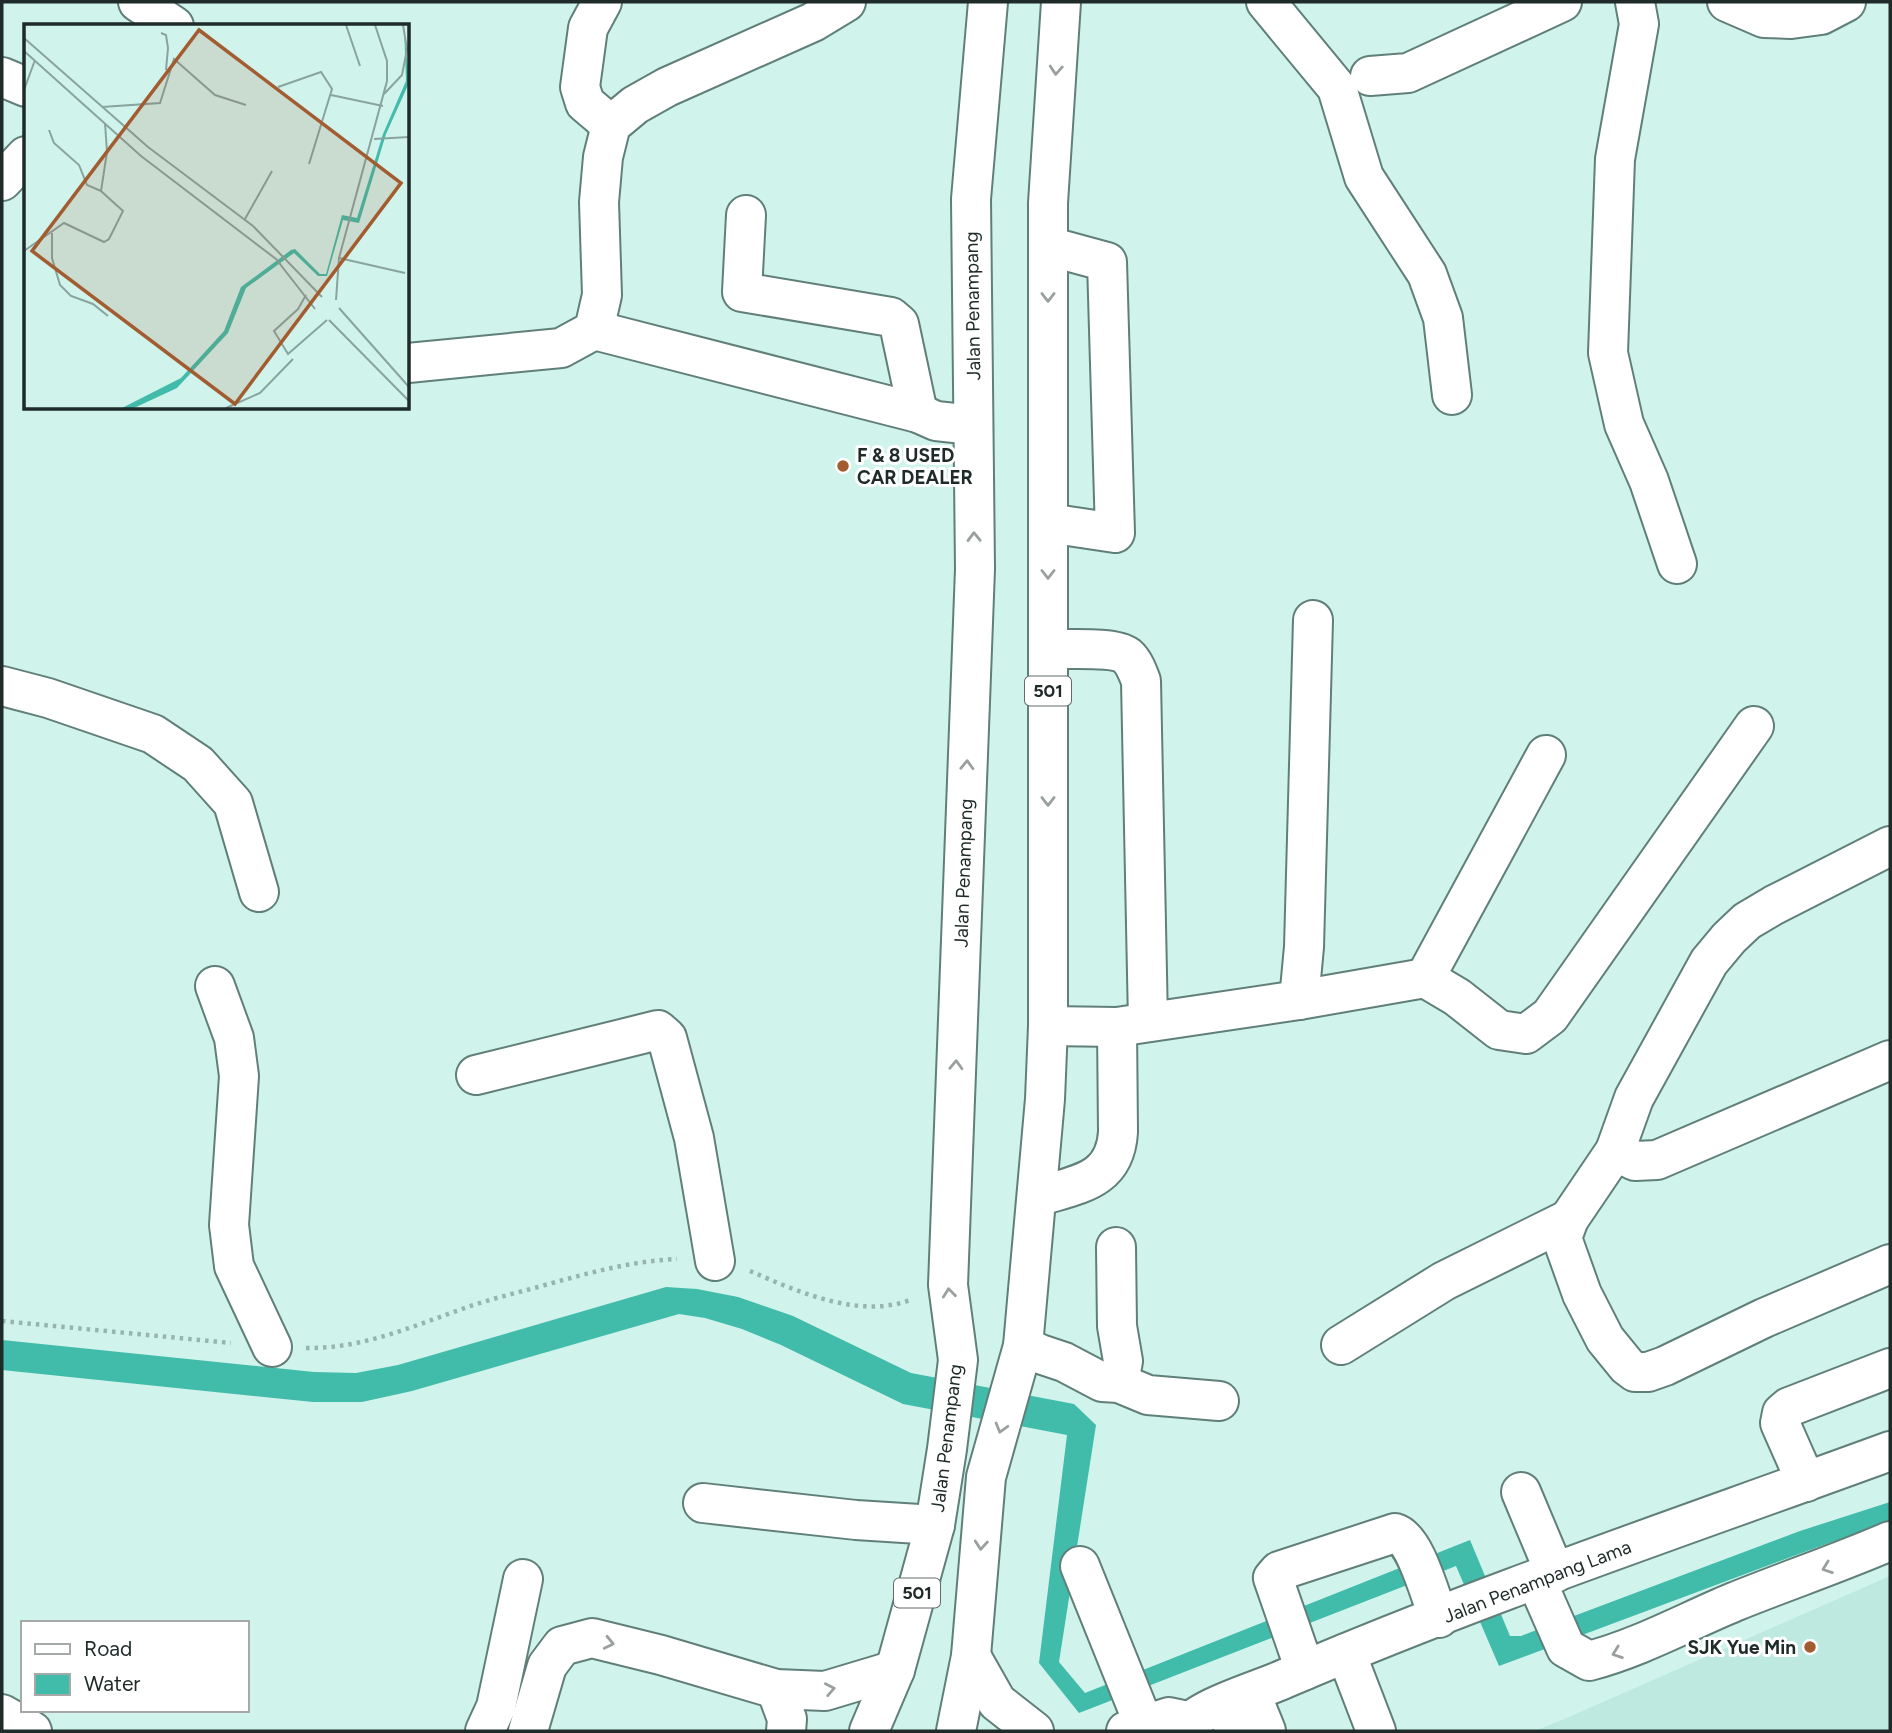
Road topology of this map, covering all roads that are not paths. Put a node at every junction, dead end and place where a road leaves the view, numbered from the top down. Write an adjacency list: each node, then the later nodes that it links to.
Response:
1 (138, 2): 12 (main road)
2 (602, 2): 16 (main road)
3 (846, 2): 16 (main road)
4 (988, 2): 25 (main road, Jalan Penampang / 501)
5 (1061, 2): 20 (main road, 501, one-way to 20)
6 (1266, 2): 14 (main road)
7 (1508, 2): 14 (main road)
8 (1562, 2): 14 (main road)
9 (1635, 2): 27 (main road)
10 (1727, 2): 11 (main road)
11 (1846, 2)
12 (171, 24)
13 (2, 77): 15 (main road)
14 (1353, 82): 23 (main road)
15 (24, 86)
16 (611, 125): 21 (main road)
17 (24, 158): 18 (main road)
18 (2, 181)
19 (746, 215): 24 (main road)
20 (1048, 246): 26 (main road, 501, one-way to 26); 26 (main road)
21 (594, 330): 22 (main road); 24 (main road)
22 (410, 363)
23 (1452, 394)
24 (918, 413): 25 (main road)
25 (973, 425): 58 (main road, Jalan Penampang / 501, one-way to 25)
26 (1048, 523): 29 (main road, 501, one-way to 29)
27 (1677, 564)
28 (1313, 620): 37 (main road)
29 (1048, 649): 38 (main road); 39 (main road, 501, one-way to 39)
30 (2, 686): 34 (main road)
31 (1754, 726): 35 (main road)
32 (1546, 755): 35 (main road)
33 (1890, 846): 42 (main road)
34 (259, 892)
35 (1425, 978): 37 (main road)
36 (215, 986): 49 (main road)
37 (1299, 1000): 38 (main road)
38 (1132, 1024): 39 (main road); 43 (main road)
39 (1048, 1026): 43 (main road, 501)
40 (1890, 1060): 42 (main road)
41 (476, 1075): 46 (main road)
42 (1615, 1151): 44 (main road)
43 (1037, 1197): 50 (main road, 501)
44 (1569, 1219): 47 (main road); 48 (main road)
45 (1116, 1247): 52 (main road)
46 (715, 1261)
47 (1890, 1264)
48 (1341, 1345)
49 (272, 1347)
50 (1019, 1362): 52 (main road); 67 (main road, 501, one-way to 67)
51 (1890, 1368): 55 (main road)
52 (1119, 1383): 53 (main road)
53 (1219, 1401)
54 (1890, 1451): 55 (main road, Jalan Penampang Lama)
55 (1806, 1482): 61 (main road, Jalan Penampang Lama)
56 (1521, 1492): 61 (main road)
57 (703, 1503): 58 (main road)
58 (935, 1525): 68 (main road, Jalan Penampang / 501)
59 (1890, 1541): 61 (main road, one-way to 61)
60 (1080, 1566): 71 (main road)
61 (1546, 1576): 63 (main road, Jalan Penampang Lama)
62 (523, 1579): 64 (main road)
63 (1426, 1584): 66 (main road, Jalan Penampang Lama); 69 (main road)
64 (516, 1620): 65 (main road); 76 (main road)
65 (562, 1646): 70 (main road, one-way to 70); 77 (main road)
66 (1346, 1653): 69 (main road, Jalan Penampang Lama); 83 (main road)
67 (971, 1656): 80 (main road, 501); 81 (main road)
68 (895, 1670): 70 (main road, one-way to 68); 79 (main road, Jalan Penampang / 501)
69 (1305, 1670): 72 (main road, Jalan Penampang Lama)
70 (776, 1689): 78 (main road)
71 (1131, 1706): 74 (main road, Jalan Penampang Lama)
72 (1236, 1710): 74 (main road, Jalan Penampang Lama); 82 (main road)
73 (2, 1714): 75 (main road)
74 (1184, 1726)
75 (32, 1731)
76 (485, 1731)
77 (528, 1731)
78 (786, 1731)
79 (869, 1731)
80 (956, 1731)
81 (1034, 1731)
82 (1266, 1731)
83 (1376, 1731)

